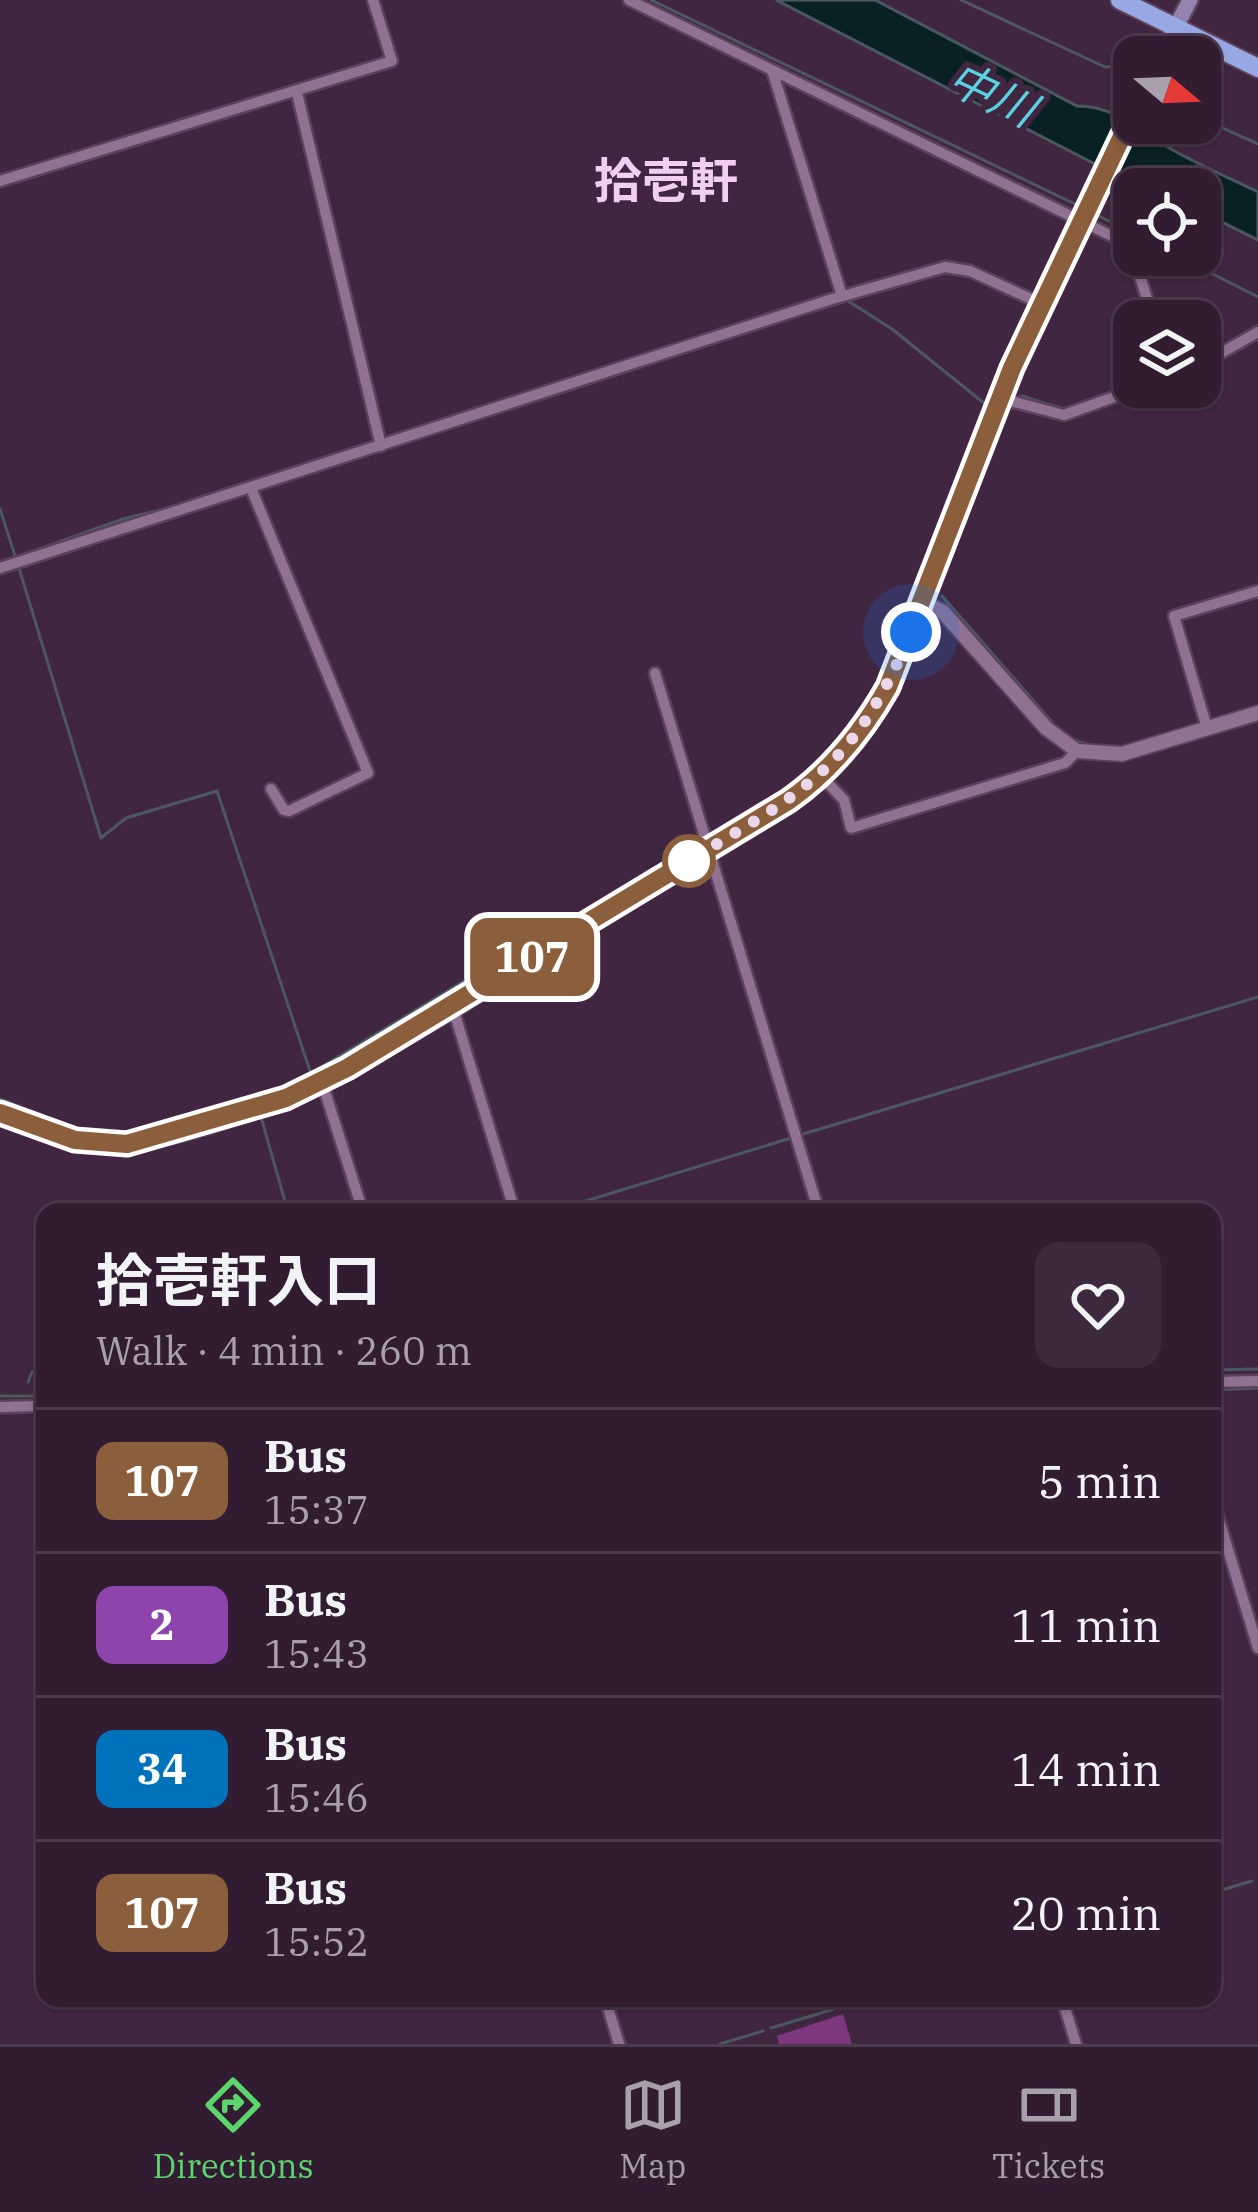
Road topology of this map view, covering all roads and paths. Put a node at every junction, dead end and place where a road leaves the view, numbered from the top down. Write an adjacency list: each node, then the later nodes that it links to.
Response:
1 (373, 0): 9 (street)
2 (628, 0): 8 (street)
3 (1120, 0): 5 (highway)
4 (1190, 0): 5 (main road)
5 (1175, 26): 6 (main road); 7 (highway)
6 (1170, 36)
7 (1258, 68)
8 (772, 70): 12 (street); 13 (street)
9 (297, 93): 11 (street); 20 (street)
10 (1118, 144): 12 (main road)
11 (0, 181)
12 (1082, 222): 14 (street); 15 (main road)
13 (842, 296): 15 (street); 20 (street)
14 (1147, 300)
15 (1042, 304): 19 (main road)
16 (1258, 332): 17 (street)
17 (1221, 353)
18 (1113, 397): 19 (street)
19 (999, 398): 24 (main road)
20 (381, 446): 21 (street)
21 (251, 488): 22 (street); 30 (street)
22 (0, 568)
23 (1258, 591): 27 (street)
24 (923, 602): 28 (street); 29 (main road)
25 (655, 673): 31 (street)
26 (1258, 712): 27 (street)
27 (1207, 728): 28 (street)
28 (1077, 751): 29 (street)
29 (820, 776): 31 (main road)
30 (271, 790)
31 (708, 850): 32 (main road); 37 (street)
32 (452, 1005): 33 (main road); 36 (street)
33 (322, 1082): 34 (main road); 35 (street)
34 (0, 1113)
35 (360, 1203)
36 (512, 1203)
37 (816, 1203)
38 (1258, 1381): 39 (street)
39 (1221, 1382)
40 (36, 1406): 41 (street)
41 (0, 1407)
42 (1221, 1527): 43 (street)
43 (1258, 1648)
44 (608, 2007): 46 (street)
45 (1065, 2007): 47 (street)
46 (619, 2044)
47 (1076, 2044)

